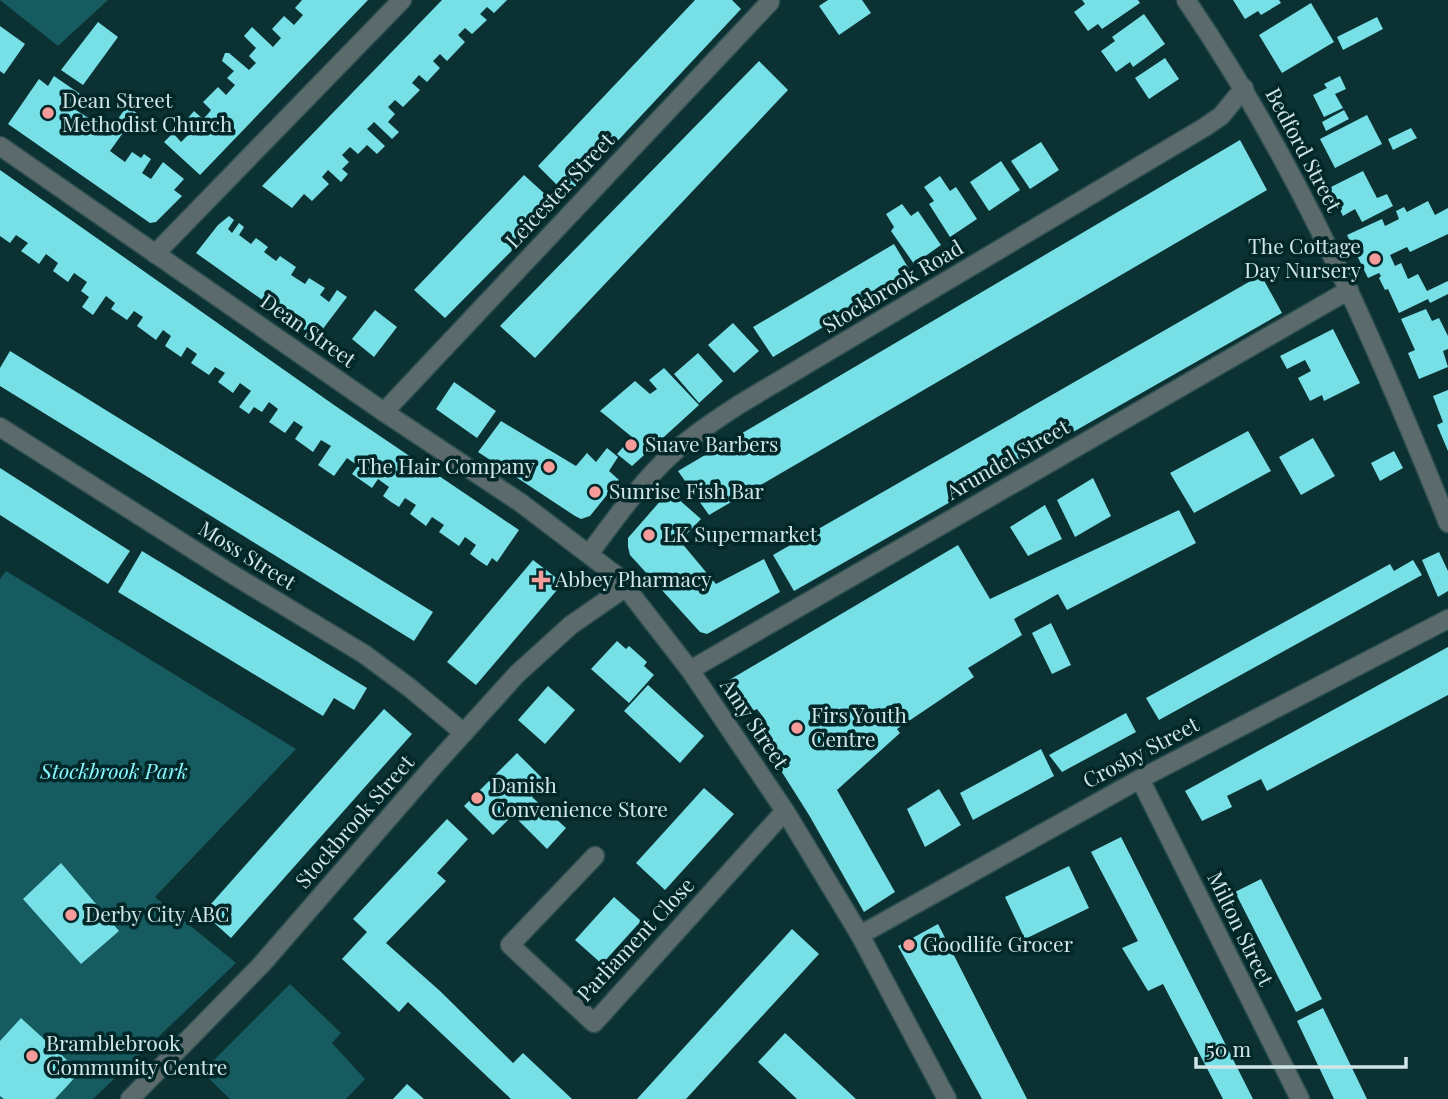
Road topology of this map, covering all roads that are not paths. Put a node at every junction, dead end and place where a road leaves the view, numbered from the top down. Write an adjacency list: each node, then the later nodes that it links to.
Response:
1 (401, 0): 6 (street)
2 (1186, 0): 4 (street, Bedford Street)
3 (770, 2): 8 (street, Leicester Street)
4 (1244, 88): 7 (street, Bedford Street); 11 (street, Stockbrook Road)
5 (0, 146): 6 (street, Dean Street)
6 (155, 254): 8 (street, Dean Street)
7 (1349, 290): 10 (street, Bedford Street); 14 (street, Arundel Street)
8 (384, 412): 11 (street, Dean Street)
9 (0, 427): 15 (street, Moss Street)
10 (1448, 523)
11 (589, 554): 12 (street, Amy Street)
12 (626, 587): 14 (street, Amy Street); 15 (street, Stockbrook Street)
13 (1448, 619): 16 (street, Crosby Street)
14 (690, 670): 17 (street, Amy Street)
15 (464, 733): 20 (street, Stockbrook Street)
16 (1140, 779): 19 (street, Crosby Street); 22 (street, Milton Street)
17 (785, 811): 18 (street, Parliament Close); 19 (street, Amy Street)
18 (595, 856)
19 (860, 935): 21 (street, Amy Street)
20 (130, 1099)
21 (947, 1099)
22 (1300, 1099)

